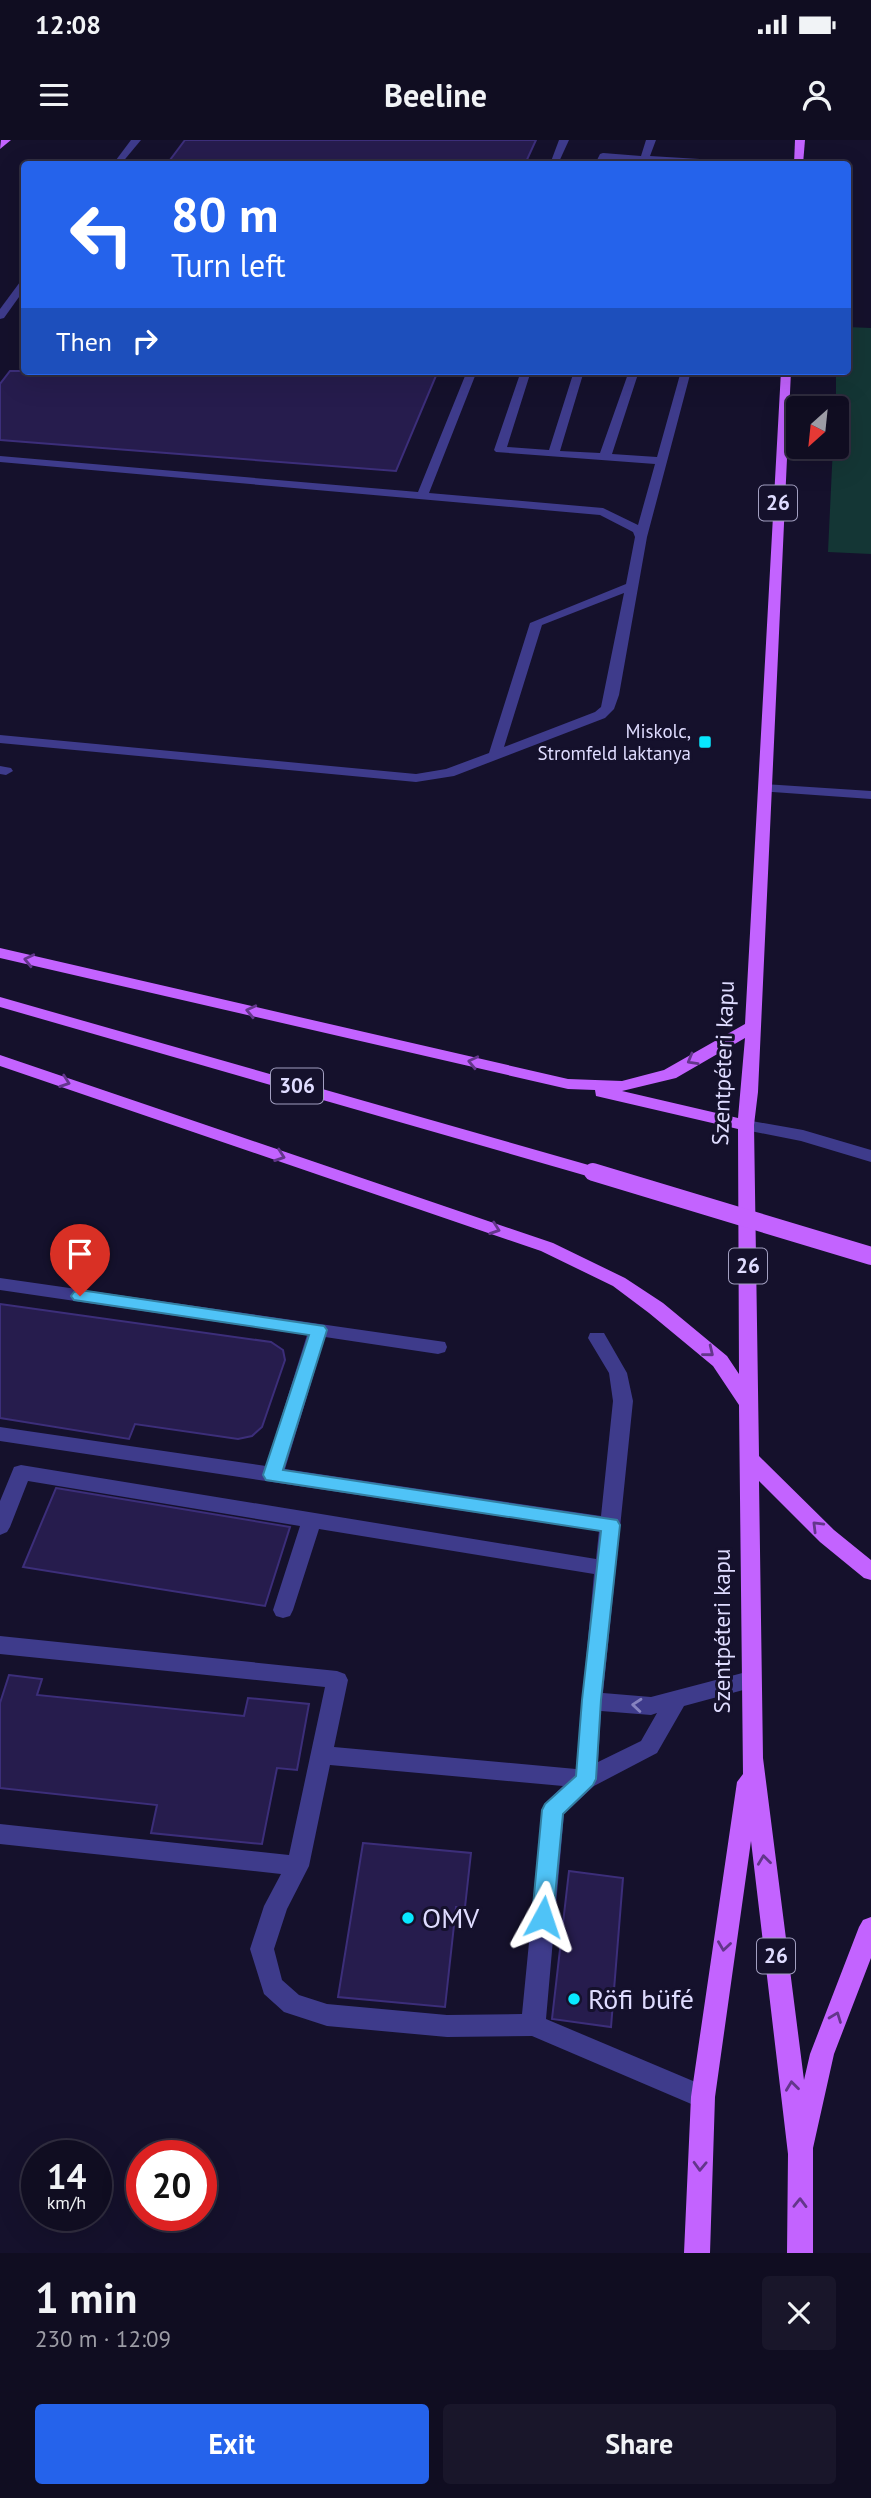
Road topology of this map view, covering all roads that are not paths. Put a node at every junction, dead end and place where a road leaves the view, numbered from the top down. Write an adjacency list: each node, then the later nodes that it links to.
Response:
1 (6, 140): 6 (main road)
2 (136, 140): 7 (street)
3 (564, 140): 8 (street)
4 (651, 140): 10 (street)
5 (800, 140): 11 (main road)
6 (0, 146)
7 (119, 161)
8 (555, 161)
9 (601, 161): 10 (street)
10 (644, 161)
11 (799, 161)
12 (21, 288): 13 (street)
13 (0, 316)
14 (470, 375): 24 (street)
15 (525, 375): 20 (street)
16 (578, 375): 20 (street)
17 (633, 375): 21 (street)
18 (685, 375): 23 (street)
19 (786, 375): 29 (main road, Szentpéteri kapu / 26)
20 (554, 454): 21 (street)
21 (605, 457): 23 (street)
22 (0, 459): 24 (street)
23 (662, 461): 25 (street)
24 (422, 496): 25 (street)
25 (641, 537): 26 (street)
26 (632, 586): 28 (street); 28 (street)
27 (0, 739): 28 (street)
28 (495, 755)
29 (764, 788): 30 (street); 33 (main road, Szentpéteri kapu / 26)
30 (871, 795)
31 (0, 953): 35 (main road, one-way to 31)
32 (0, 1002): 38 (main road, 306, bridge)
33 (752, 1027): 35 (main road, one-way to 35); 36 (main road, Szentpéteri kapu / 26)
34 (0, 1060): 43 (main road, one-way to 43)
35 (568, 1084): 36 (main road)
36 (746, 1125): 37 (street); 43 (main road, Szentpéteri kapu / 26)
37 (871, 1156)
38 (871, 1256)
39 (0, 1284): 40 (street)
40 (318, 1330): 42 (street); 46 (street)
41 (597, 1338): 48 (street)
42 (438, 1348)
43 (750, 1406): 45 (main road, Szentpéteri kapu / 26)
44 (0, 1434): 46 (street)
45 (750, 1459): 51 (main road, one-way to 45); 54 (main road, Szentpéteri kapu / 26)
46 (272, 1475): 48 (street)
47 (312, 1520): 49 (street); 50 (street); 52 (street)
48 (611, 1525): 50 (street)
49 (0, 1527)
50 (605, 1569): 56 (street)
51 (871, 1572)
52 (284, 1610)
53 (0, 1645): 57 (street)
54 (750, 1680): 55 (street); 58 (main road, Szentpéteri kapu / 26)
55 (677, 1699): 56 (street, one-way to 56); 59 (street)
56 (591, 1700): 59 (street)
57 (321, 1755): 59 (street); 61 (street)
58 (752, 1758): 64 (main road, Szentpéteri kapu / 26, one-way to 64); 65 (main road, Szentpéteri kapu / 26, one-way to 58)
59 (586, 1779): 63 (street)
60 (0, 1834): 61 (street)
61 (298, 1866): 63 (street)
62 (871, 1927): 65 (main road, one-way to 62)
63 (533, 2025): 64 (street)
64 (703, 2097): 66 (main road, Szentpéteri kapu / 26, one-way to 66)
65 (801, 2154): 67 (main road, 26, one-way to 65)
66 (696, 2253)
67 (800, 2253)

